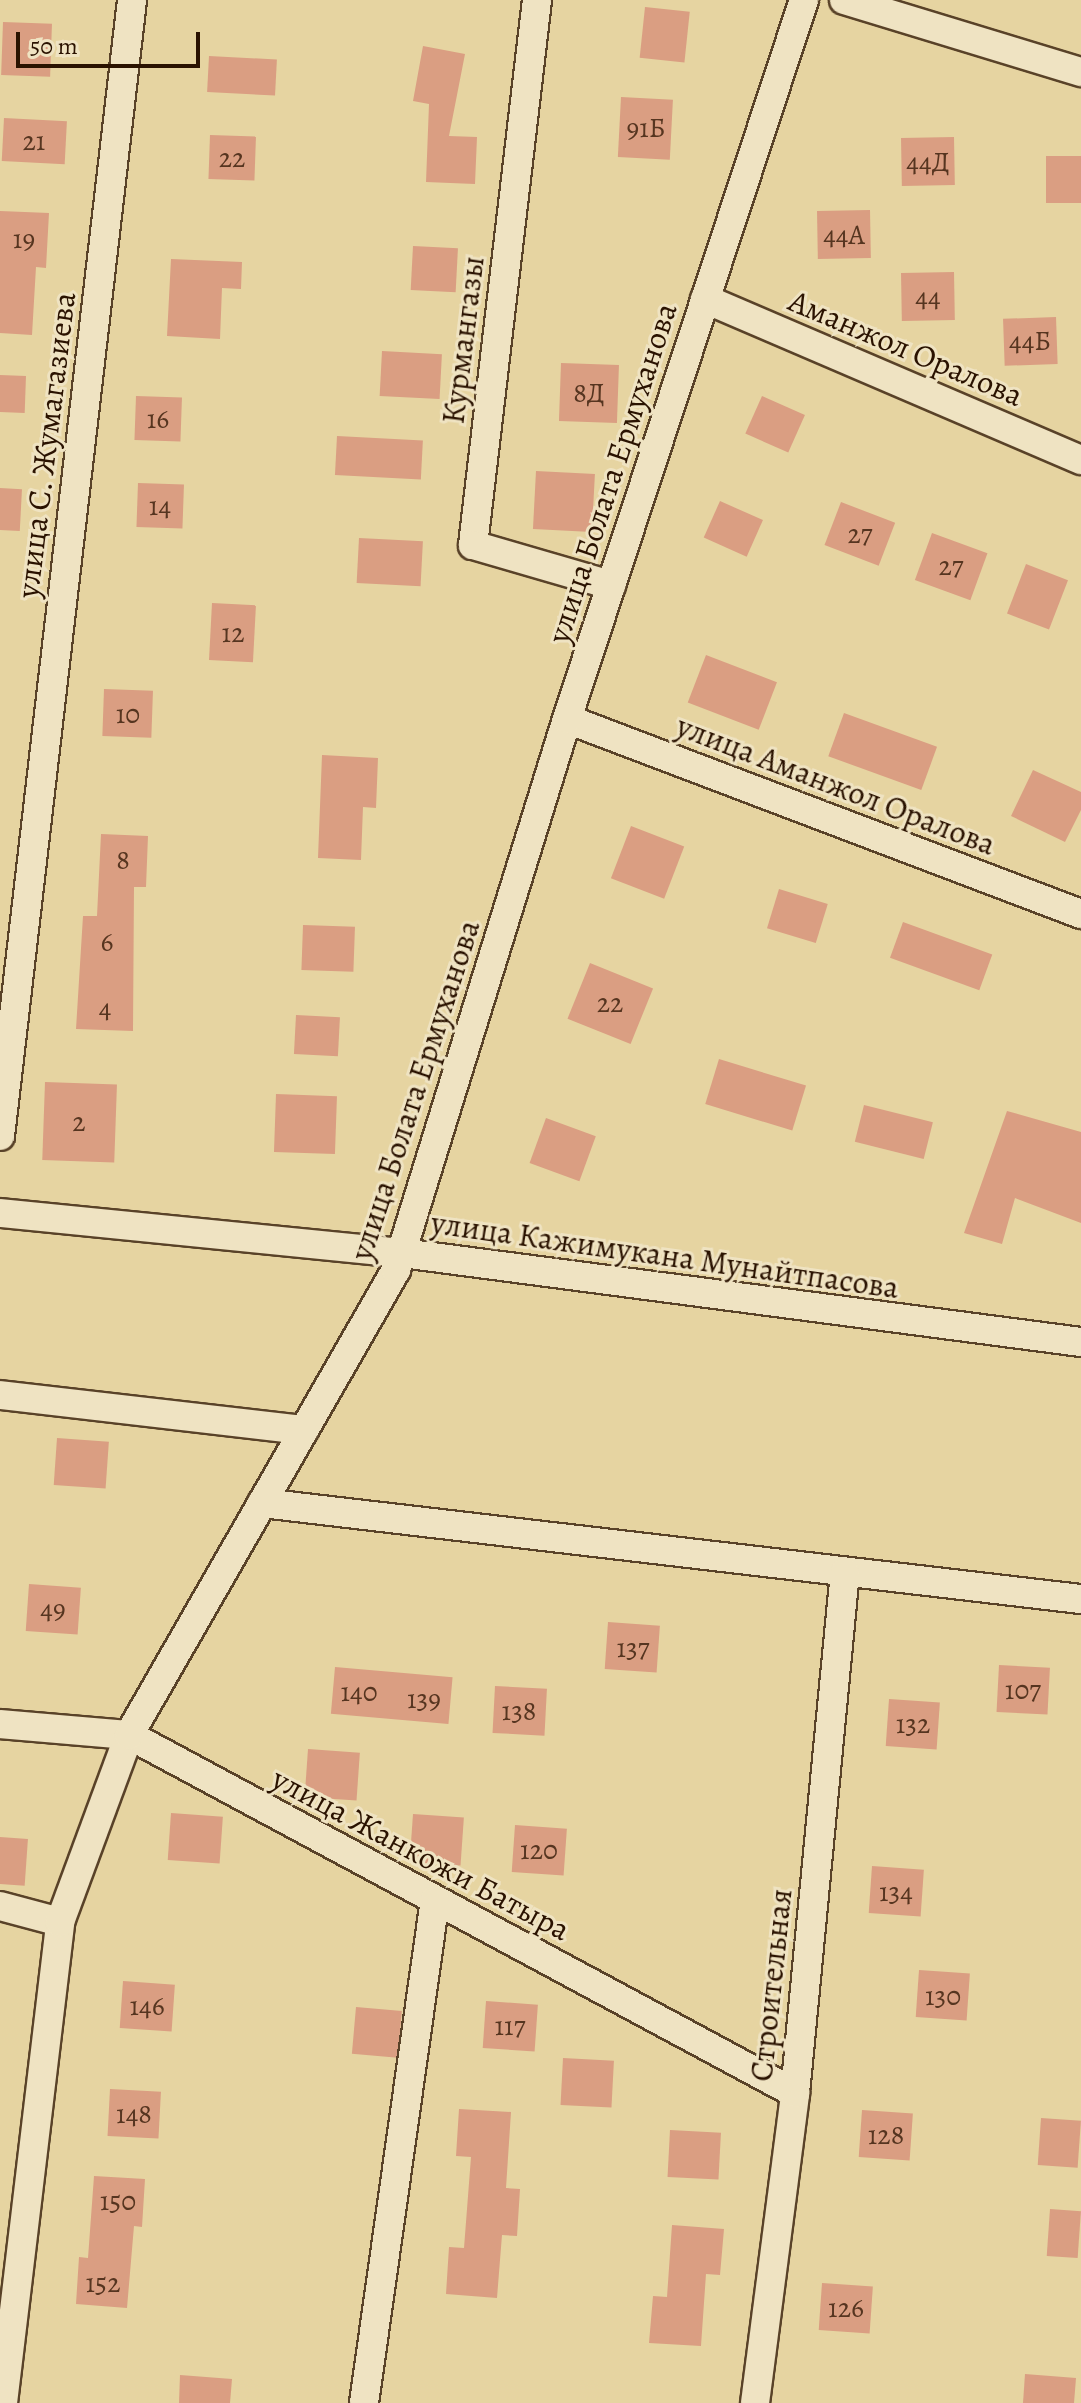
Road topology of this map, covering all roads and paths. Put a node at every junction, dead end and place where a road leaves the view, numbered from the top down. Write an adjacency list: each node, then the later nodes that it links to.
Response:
1 (132, 0): 11 (street, улица С. Жумагазиева)
2 (537, 0): 8 (street, Курмангазы)
3 (804, 0): 6 (street, улица Болата Ермуханова)
4 (844, 0): 5 (street)
5 (1081, 72)
6 (705, 299): 7 (street, Аманжол Оралова); 8 (street, улица Болата Ермуханова)
7 (1081, 460)
8 (611, 585): 9 (street, улица Болата Ермуханова)
9 (567, 719): 10 (street, улица Аманжол Оралова); 13 (street, улица Болата Ермуханова)
10 (1081, 914)
11 (0, 1136)
12 (0, 1213): 13 (street, улица Кажимукана Мунайтпасова)
13 (402, 1253): 14 (street, улица Кажимукана Мунайтпасова); 16 (street, улица Болата Ермуханова)
14 (1081, 1342)
15 (0, 1395): 16 (street)
16 (304, 1430): 17 (street, улица Болата Ермуханова)
17 (262, 1503): 18 (street); 21 (street, улица Болата Ермуханова)
18 (845, 1572): 19 (street); 25 (street, Строительная)
19 (1081, 1599)
20 (0, 1724): 21 (street, улица Жанкожи Батыра)
21 (129, 1735): 22 (street, улица Жанкожи Батыра); 24 (street, улица Болата Ермуханова)
22 (435, 1900): 25 (street, улица Жанкожи Батыра); 27 (street)
23 (0, 1906): 24 (street)
24 (60, 1922): 26 (street, улица Болата Ермуханова)
25 (795, 2093): 28 (street, Строительная)
26 (3, 2403)
27 (364, 2403)
28 (755, 2403)

